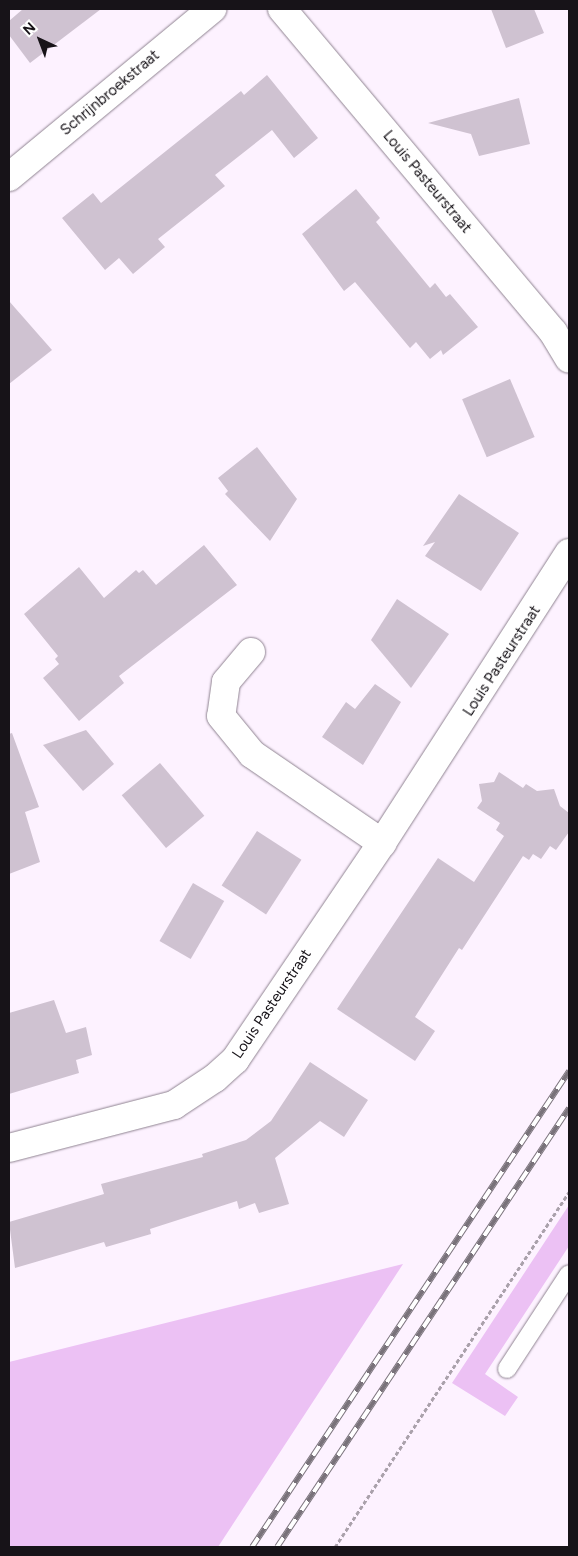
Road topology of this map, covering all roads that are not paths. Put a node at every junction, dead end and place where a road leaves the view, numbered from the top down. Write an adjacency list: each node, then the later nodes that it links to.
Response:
1 (212, 9): 3 (street, Schrijnbroekstraat)
2 (282, 9): 4 (street, Louis Pasteurstraat)
3 (9, 177)
4 (569, 359)
5 (569, 553): 7 (street, Louis Pasteurstraat)
6 (251, 652): 7 (street)
7 (382, 843): 8 (street, Louis Pasteurstraat)
8 (9, 1148)
9 (569, 1274): 10 (lane)
10 (508, 1369)

